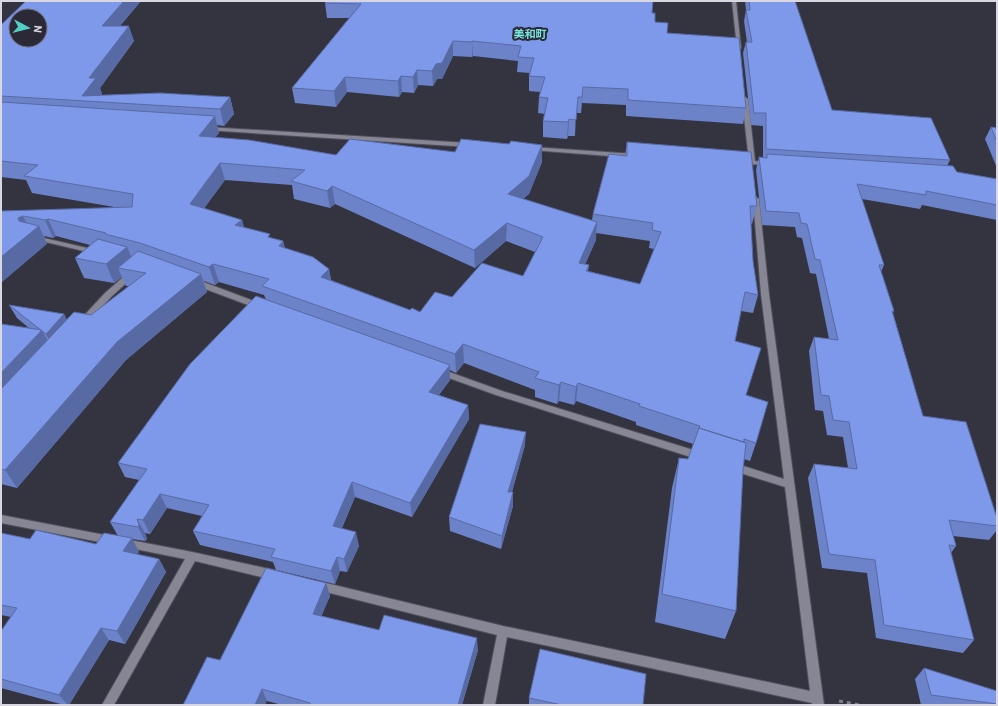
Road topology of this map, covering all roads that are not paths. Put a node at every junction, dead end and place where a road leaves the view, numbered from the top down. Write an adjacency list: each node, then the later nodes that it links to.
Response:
1 (734, 1): 2 (street)
2 (740, 55)
3 (744, 93): 10 (street)
4 (201, 129): 5 (street)
5 (473, 146)
6 (528, 149): 7 (street)
7 (640, 156)
8 (736, 162): 10 (street)
9 (776, 164): 10 (street)
10 (752, 167)
11 (755, 194): 21 (street)
12 (31, 237): 13 (street)
13 (102, 253)
14 (138, 269): 17 (street)
15 (185, 279): 16 (street)
16 (265, 308)
17 (76, 330)
18 (433, 369): 19 (street)
19 (705, 457)
20 (728, 464): 21 (street)
21 (788, 484): 27 (street)
22 (1, 519): 23 (street)
23 (192, 556): 24 (street); 28 (street)
24 (283, 578)
25 (306, 583): 26 (street)
26 (503, 631): 27 (street); 29 (street)
27 (817, 701)
28 (108, 705)
29 (488, 705)

